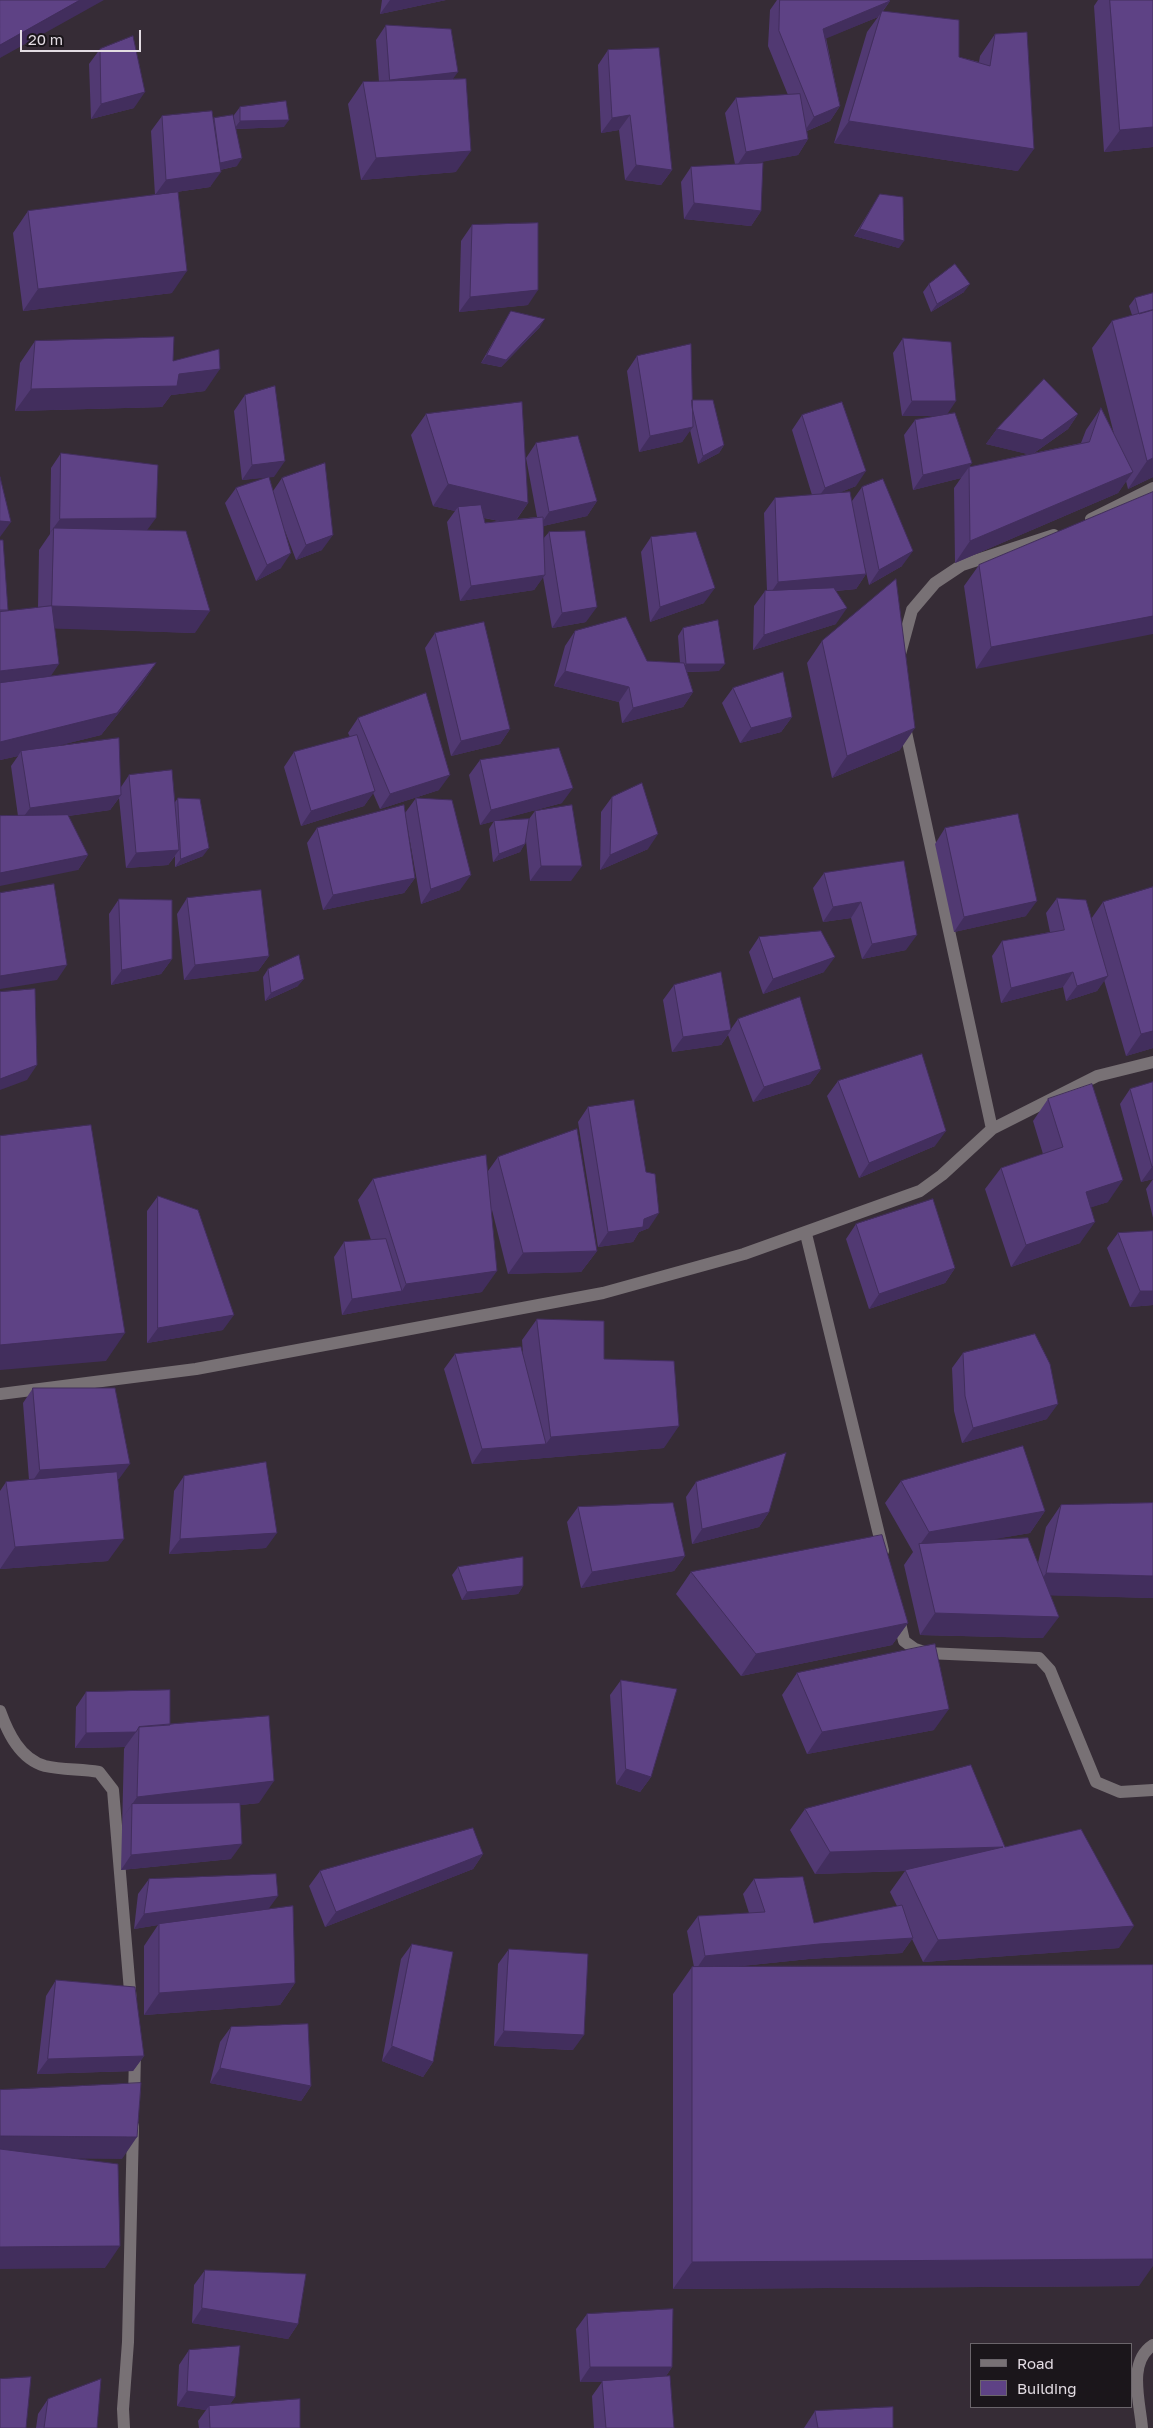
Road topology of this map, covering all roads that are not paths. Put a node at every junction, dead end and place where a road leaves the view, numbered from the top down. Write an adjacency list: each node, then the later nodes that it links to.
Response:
1 (1153, 488): 2 (street)
2 (900, 669)
3 (902, 714): 5 (street)
4 (1153, 1062): 5 (street)
5 (992, 1129): 6 (street)
6 (806, 1234): 7 (street); 8 (street)
7 (0, 1394)
8 (886, 1564)
9 (895, 1602): 11 (street)
10 (0, 1711): 12 (street)
11 (1153, 1790)
12 (132, 2021)
13 (134, 2041): 15 (street)
14 (1153, 2345): 16 (street)
15 (124, 2428)
16 (1142, 2428)

